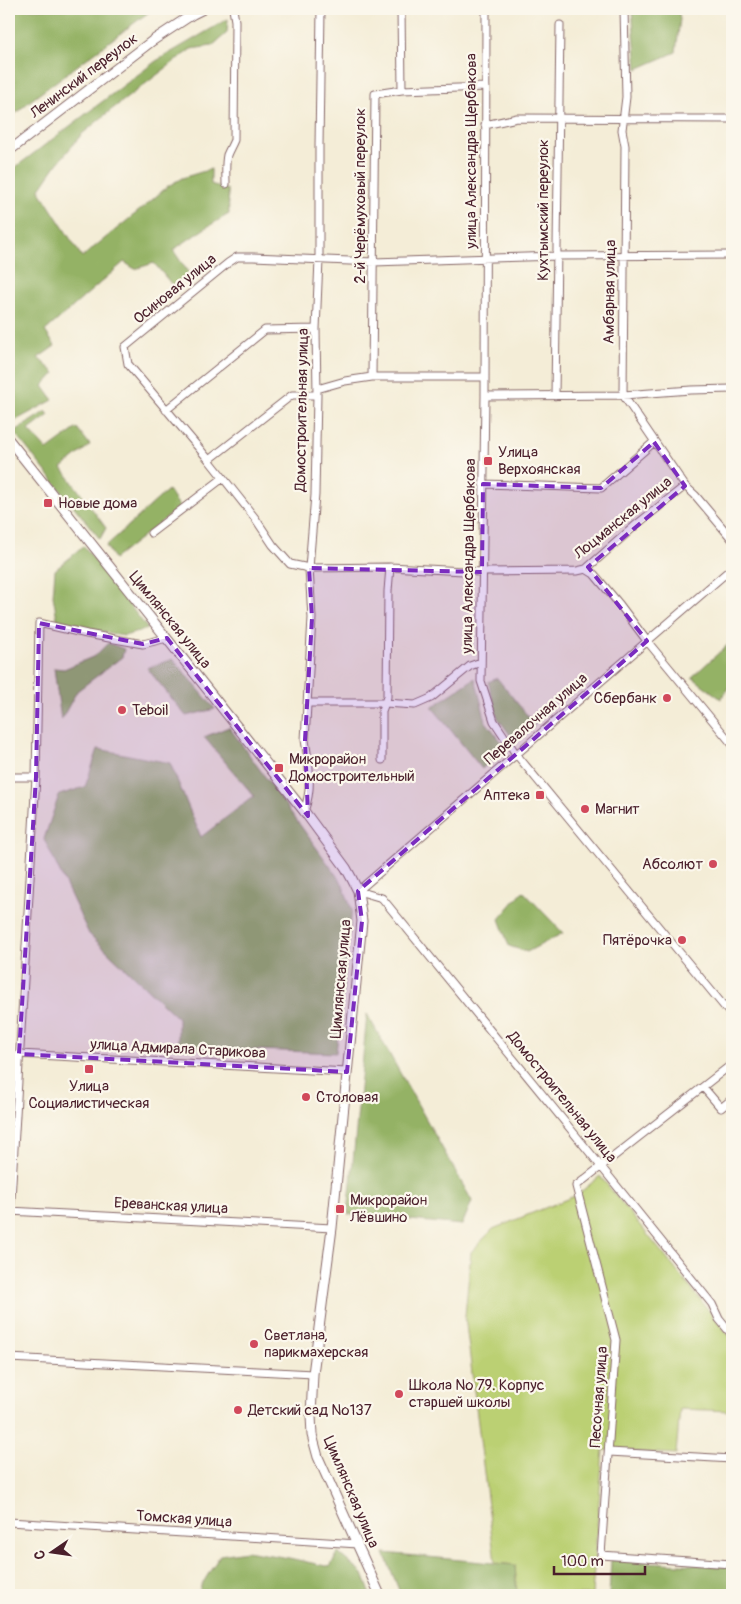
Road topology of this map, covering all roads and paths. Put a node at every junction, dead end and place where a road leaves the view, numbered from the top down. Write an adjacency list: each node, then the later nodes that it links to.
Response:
1 (203, 9): 14 (main road, Ленинский переулок)
2 (233, 9): 15 (street)
3 (321, 9): 20 (street, Домостроительная улица)
4 (401, 9): 9 (street)
5 (486, 9): 8 (street, улица Александра Щербакова)
6 (624, 9): 11 (street, Амбарная улица)
7 (560, 26): 10 (street, Кухтымский переулок)
8 (486, 87): 9 (street); 13 (street, улица Александра Щербакова)
9 (402, 90): 21 (street, 2-й Черёмуховый переулок)
10 (558, 118): 11 (street); 13 (street); 18 (street, Кухтымский переулок)
11 (623, 118): 12 (street); 16 (street, Амбарная улица)
12 (732, 119)
13 (485, 125): 19 (street, улица Александра Щербакова)
14 (9, 151)
15 (226, 184)
16 (624, 255): 17 (street, Осиновая улица); 18 (street, Осиновая улица); 27 (street, Амбарная улица)
17 (732, 255)
18 (557, 256): 19 (street, Осиновая улица); 29 (street, Кухтымский переулок)
19 (485, 257): 21 (street, Осиновая улица); 24 (street, улица Александра Щербакова)
20 (318, 260): 21 (street, Осиновая улица); 22 (street, Домостроительная улица); 30 (street, Осиновая улица)
21 (374, 262): 23 (street, 2-й Черёмуховый переулок)
22 (316, 329): 26 (street, Домостроительная улица); 30 (street)
23 (372, 377): 24 (street); 26 (street)
24 (484, 377): 28 (street, улица Александра Щербакова)
25 (732, 390): 27 (street)
26 (317, 392): 33 (street); 40 (street, Домостроительная улица)
27 (623, 395): 29 (street); 32 (street)
28 (485, 396): 29 (street); 35 (street, улица Александра Щербакова)
29 (554, 396)
30 (166, 410): 33 (street)
31 (9, 440): 44 (main road, Цимлянская улица)
32 (654, 442): 35 (street); 36 (street)
33 (208, 460): 34 (street)
34 (223, 478): 37 (street); 40 (street)
35 (484, 484): 43 (street, улица Александра Щербакова)
36 (685, 486): 38 (street); 42 (street, Лоцманская улица)
37 (151, 533)
38 (732, 539)
39 (390, 567): 40 (street, Лоцманская улица); 43 (street, Лоцманская улица); 48 (street)
40 (309, 568): 47 (street, Домостроительная улица)
41 (732, 568): 45 (street, Перевалочная улица)
42 (586, 569): 43 (street, Лоцманская улица); 45 (street)
43 (482, 572): 46 (street, улица Александра Щербакова)
44 (167, 638): 53 (street); 54 (main road, Цимлянская улица)
45 (647, 641): 49 (street); 50 (street, Перевалочная улица)
46 (481, 662): 48 (street); 50 (street, улица Александра Щербакова)
47 (307, 703): 48 (street); 54 (street, Домостроительная улица)
48 (385, 703): 51 (street)
49 (732, 744)
50 (516, 754): 55 (street, Перевалочная улица); 56 (street, улица Александра Щербакова)
51 (382, 760)
52 (14, 774): 53 (street)
53 (36, 777): 57 (street)
54 (304, 811): 55 (main road, Цимлянская улица)
55 (358, 891): 60 (main road, Цимлянская улица); 63 (street, Домостроительная улица)
56 (732, 1016)
57 (19, 1054): 58 (street); 60 (street, улица Адмирала Старикова); 64 (street)
58 (9, 1060)
59 (732, 1064): 61 (street)
60 (347, 1072): 65 (main road, Цимлянская улица)
61 (703, 1087): 62 (street); 63 (street)
62 (732, 1099)
63 (601, 1166): 67 (street, Домостроительная улица); 70 (street, Песочная улица)
64 (9, 1211): 65 (street, Ереванская улица); 66 (street)
65 (332, 1228): 69 (main road, Цимлянская улица)
66 (9, 1233)
67 (732, 1336)
68 (9, 1358): 69 (street)
69 (313, 1374): 73 (main road, Цимлянская улица)
70 (609, 1452): 71 (street); 74 (street, Песочная улица)
71 (732, 1459)
72 (9, 1522): 73 (street, Томская улица)
73 (358, 1544): 75 (main road, Цимлянская улица)
74 (732, 1564)
75 (380, 1595)

